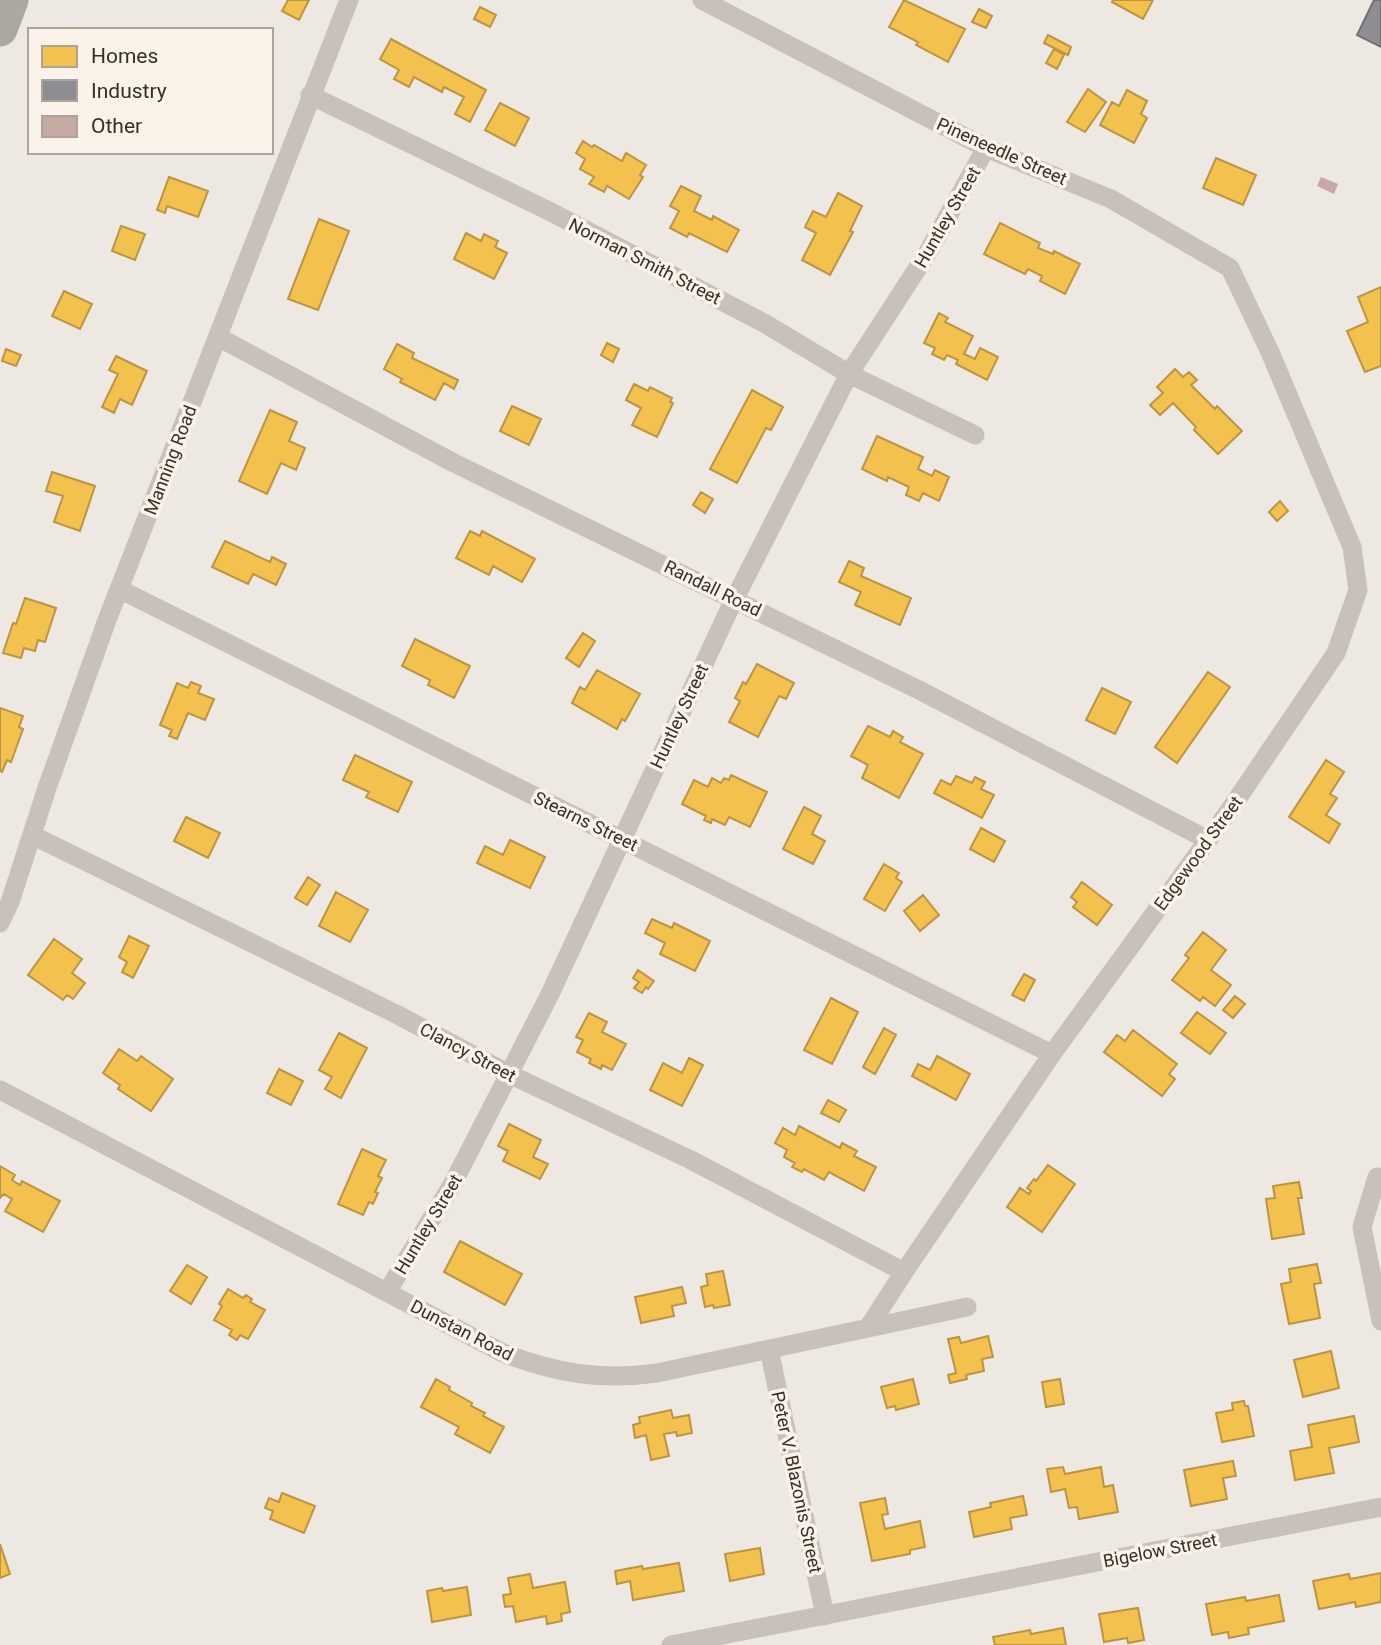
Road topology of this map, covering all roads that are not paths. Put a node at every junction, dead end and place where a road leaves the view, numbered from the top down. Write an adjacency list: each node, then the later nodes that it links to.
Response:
1 (11, 0): 4 (highway)
2 (349, 0): 5 (street, Manning Road)
3 (702, 0): 6 (street, Pineneedle Street)
4 (0, 29)
5 (310, 95): 7 (street, Manning Road); 9 (street, Norman Smith Street)
6 (986, 148): 8 (street, Pineneedle Street); 9 (street, Huntley Street)
7 (218, 337): 11 (street, Manning Road); 12 (street, Randall Road)
8 (1265, 340): 15 (street, Edgewood Street)
9 (849, 374): 10 (street, Norman Smith Street); 12 (street, Huntley Street)
10 (975, 435)
11 (119, 589): 13 (street, Manning Road); 14 (street, Stearns Street)
12 (734, 599): 14 (street, Huntley Street); 15 (street, Randall Road)
13 (32, 835): 16 (street, Manning Road); 18 (street, Clancy Street)
14 (622, 838): 17 (street, Stearns Street); 18 (street, Huntley Street)
15 (1208, 840): 17 (street, Edgewood Street)
16 (0, 923)
17 (1052, 1054): 21 (street, Edgewood Street)
18 (509, 1074): 21 (street, Clancy Street); 22 (street, Huntley Street)
19 (0, 1090): 22 (street, Dunstan Road)
20 (1377, 1177): 24 (street)
21 (904, 1272): 25 (street, Edgewood Street)
22 (387, 1292): 26 (street, Dunstan Road)
23 (967, 1307): 25 (street, Dunstan Road)
24 (1381, 1321)
25 (869, 1328): 26 (street, Dunstan Road)
26 (769, 1349): 28 (street, Peter V. Blazonis Street)
27 (1381, 1507): 28 (street, Bigelow Street)
28 (825, 1616): 29 (street, Bigelow Street)
29 (671, 1645)

